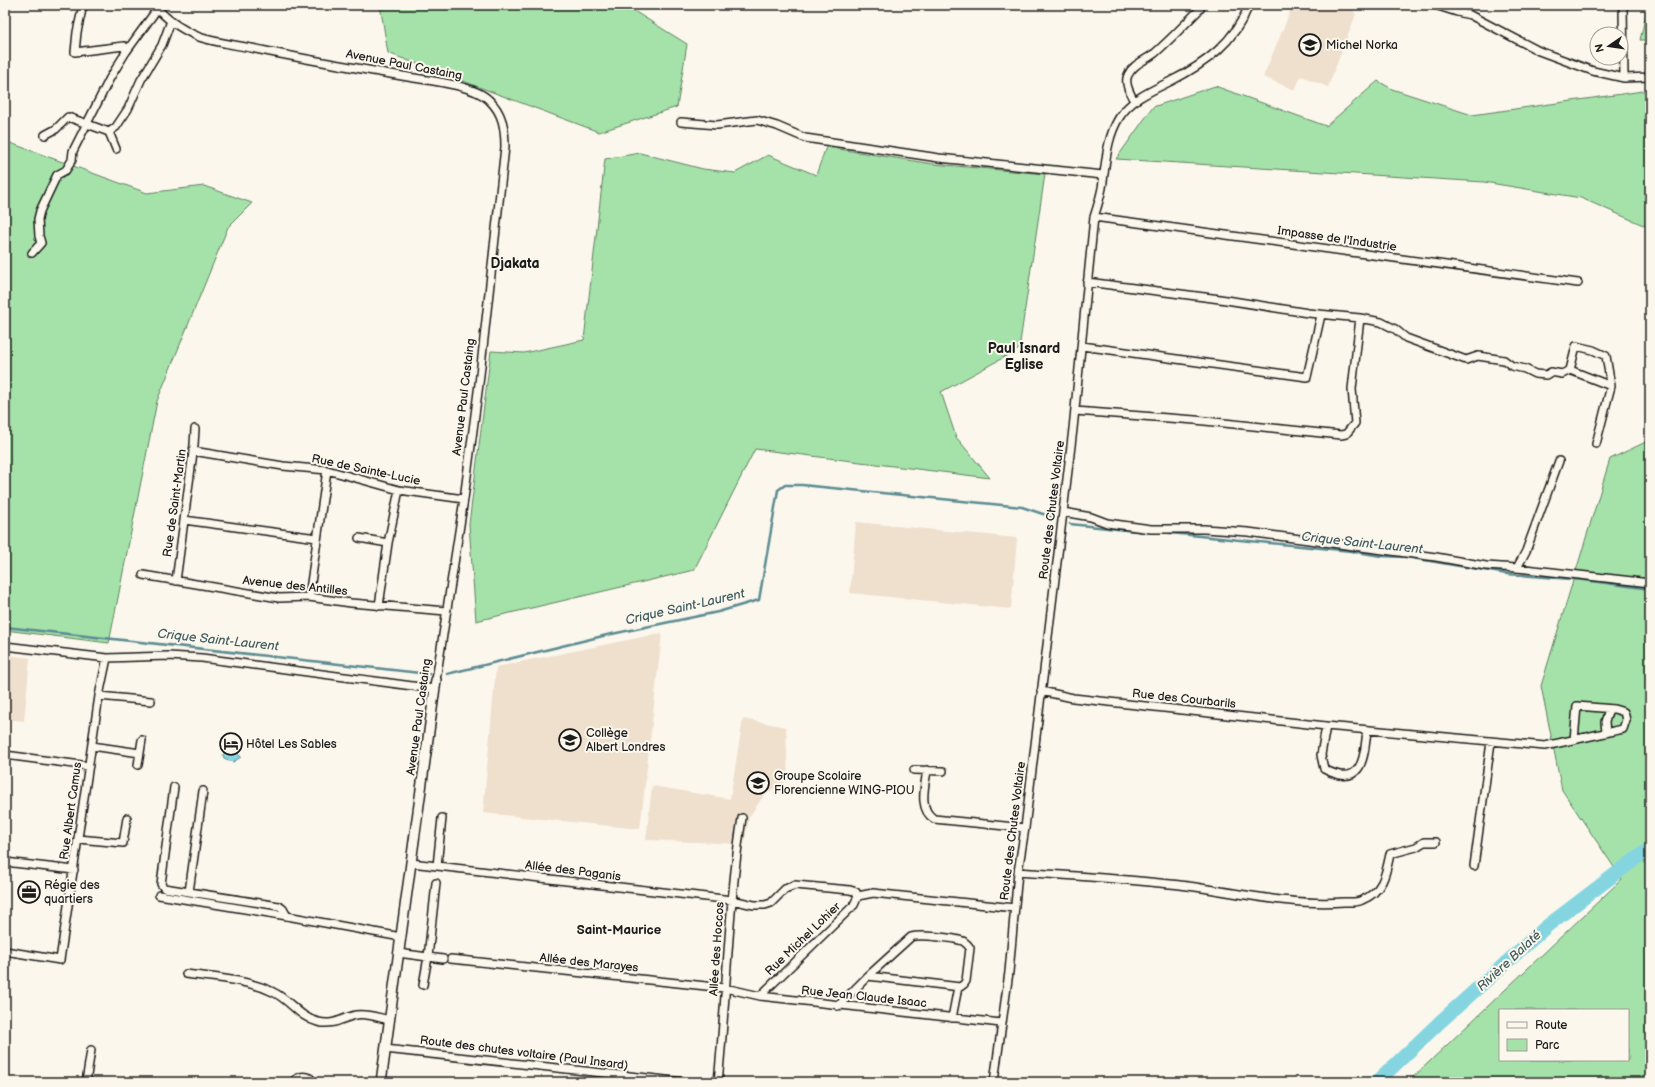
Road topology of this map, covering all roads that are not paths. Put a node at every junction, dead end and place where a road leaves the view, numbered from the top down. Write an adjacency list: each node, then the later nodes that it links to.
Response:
1 (83, 5): 8 (street)
2 (1201, 5): 11 (street)
3 (1249, 5): 11 (street, Route des Chutes Voltaire)
4 (1436, 5): 10 (street)
5 (1623, 5): 10 (street)
6 (157, 7): 7 (street, Avenue Paul Castaing); 8 (street)
7 (171, 21): 14 (street); 34 (street, Avenue Paul Castaing)
8 (126, 52): 13 (street)
9 (1650, 77): 10 (street)
10 (1624, 78)
11 (1134, 101): 17 (street, Route des Chutes Voltaire)
12 (681, 122): 17 (street)
13 (87, 125): 14 (street); 15 (street); 19 (street)
14 (110, 132): 16 (street)
15 (45, 135)
16 (116, 149)
17 (1103, 175): 18 (street, Route des Chutes Voltaire)
18 (1094, 217): 20 (street, Route des Chutes Voltaire); 21 (street, Impasse de l'Industrie)
19 (32, 253)
20 (1087, 282): 22 (street); 24 (street, Route des Chutes Voltaire)
21 (1578, 283)
22 (1321, 315): 23 (street); 24 (street)
23 (1360, 318): 25 (street); 27 (street)
24 (1082, 346): 27 (street, Route des Chutes Voltaire)
25 (1570, 370): 26 (street); 26 (street)
26 (1611, 386): 29 (street)
27 (1075, 411): 35 (street, Route des Chutes Voltaire)
28 (195, 429): 30 (street, Rue de Saint-Martin)
29 (1596, 444)
30 (193, 451): 32 (street, Rue de Sainte-Lucie); 36 (street, Rue de Saint-Martin)
31 (1559, 461): 40 (street)
32 (327, 470): 33 (street, Rue de Sainte-Lucie); 37 (street)
33 (398, 490): 34 (street, Rue de Sainte-Lucie); 39 (street)
34 (464, 499): 46 (street, Avenue Paul Castaing)
35 (1063, 512): 40 (street); 50 (street, Route des Chutes Voltaire)
36 (184, 520): 37 (street); 42 (street, Rue de Saint-Martin)
37 (317, 538): 44 (street)
38 (359, 538): 39 (street)
39 (388, 543): 45 (street)
40 (1517, 568): 43 (street)
41 (143, 575): 42 (street, Avenue des Antilles)
42 (176, 581): 44 (street, Avenue des Antilles)
43 (1650, 583)
44 (309, 597): 45 (street, Avenue des Antilles)
45 (380, 606): 46 (street, Avenue des Antilles)
46 (446, 611): 49 (street, Avenue Paul Castaing)
47 (5, 646): 48 (street)
48 (106, 658): 49 (street); 51 (street, Rue Albert Camus)
49 (436, 684): 77 (street, Avenue Paul Castaing)
50 (1041, 691): 54 (street, Rue des Courbarils); 73 (street, Route des Chutes Voltaire)
51 (99, 696): 52 (street); 60 (street, Rue Albert Camus)
52 (152, 701)
53 (1609, 709): 56 (street); 56 (street, Rue des Courbarils); 58 (street, Rue des Courbarils)
54 (1326, 726): 55 (street, Rue des Courbarils); 55 (street)
55 (1367, 730): 59 (street, Rue des Courbarils)
56 (1606, 733): 58 (street, Rue des Courbarils)
57 (142, 740): 61 (street)
58 (1574, 740): 59 (street, Rue des Courbarils)
59 (1491, 742): 79 (street)
60 (92, 746): 61 (street); 64 (street, Rue Albert Camus)
61 (140, 753): 63 (street)
62 (5, 755): 64 (street)
63 (138, 765)
64 (89, 766): 74 (street, Rue Albert Camus)
65 (914, 770): 66 (street)
66 (927, 770): 67 (street); 73 (street)
67 (943, 771)
68 (174, 787): 83 (street)
69 (203, 791): 83 (street)
70 (127, 818): 74 (street)
71 (442, 818): 78 (street)
72 (742, 818): 86 (street, Allée des Hoccos)
73 (1025, 828): 81 (street, Route des Chutes Voltaire)
74 (78, 839): 80 (street, Rue Albert Camus)
75 (1436, 842): 81 (street)
76 (5, 862): 80 (street)
77 (411, 863): 78 (street, Allée des Paganis); 89 (street, Avenue Paul Castaing)
78 (437, 866): 86 (street, Allée des Paganis)
79 (1474, 866)
80 (74, 870): 90 (street, Rue Albert Camus)
81 (1018, 872): 87 (street, Route des Chutes Voltaire)
82 (436, 883): 92 (street)
83 (188, 892): 88 (street)
84 (159, 895): 88 (street)
85 (858, 896): 86 (street, Allée des Paganis); 87 (street); 100 (street, Rue Michel Lohier)
86 (732, 900): 99 (street, Allée des Hoccos)
87 (1015, 908): 104 (street, Route des Chutes Voltaire)
88 (287, 916): 89 (street)
89 (401, 937): 91 (street, Avenue Paul Castaing)
90 (5, 950)
91 (398, 953): 92 (street); 103 (street, Avenue Paul Castaing)
92 (428, 957): 93 (street); 97 (street)
93 (443, 959)
94 (451, 960): 99 (street, Allée des Marayes)
95 (186, 974): 103 (street)
96 (868, 976): 98 (street); 98 (street); 101 (street)
97 (422, 985)
98 (958, 987): 102 (street)
99 (725, 988): 100 (street, Rue Jean Claude Isaac); 112 (street, Allée des Hoccos)
100 (760, 996): 101 (street, Rue Jean Claude Isaac)
101 (838, 1006): 102 (street, Rue Jean Claude Isaac)
102 (952, 1018): 104 (street, Rue Jean Claude Isaac)
103 (390, 1020): 105 (street, Avenue Paul Castaing)
104 (1001, 1023): 113 (street, Route des Chutes Voltaire)
105 (386, 1049): 110 (street, Avenue Paul Castaing); 111 (street, Route des chutes voltaire (Paul Insard))
106 (91, 1050): 107 (street)
107 (86, 1082)
108 (293, 1082): 109 (street)
109 (313, 1082)
110 (381, 1082)
111 (684, 1082)
112 (718, 1082)
113 (994, 1082)

